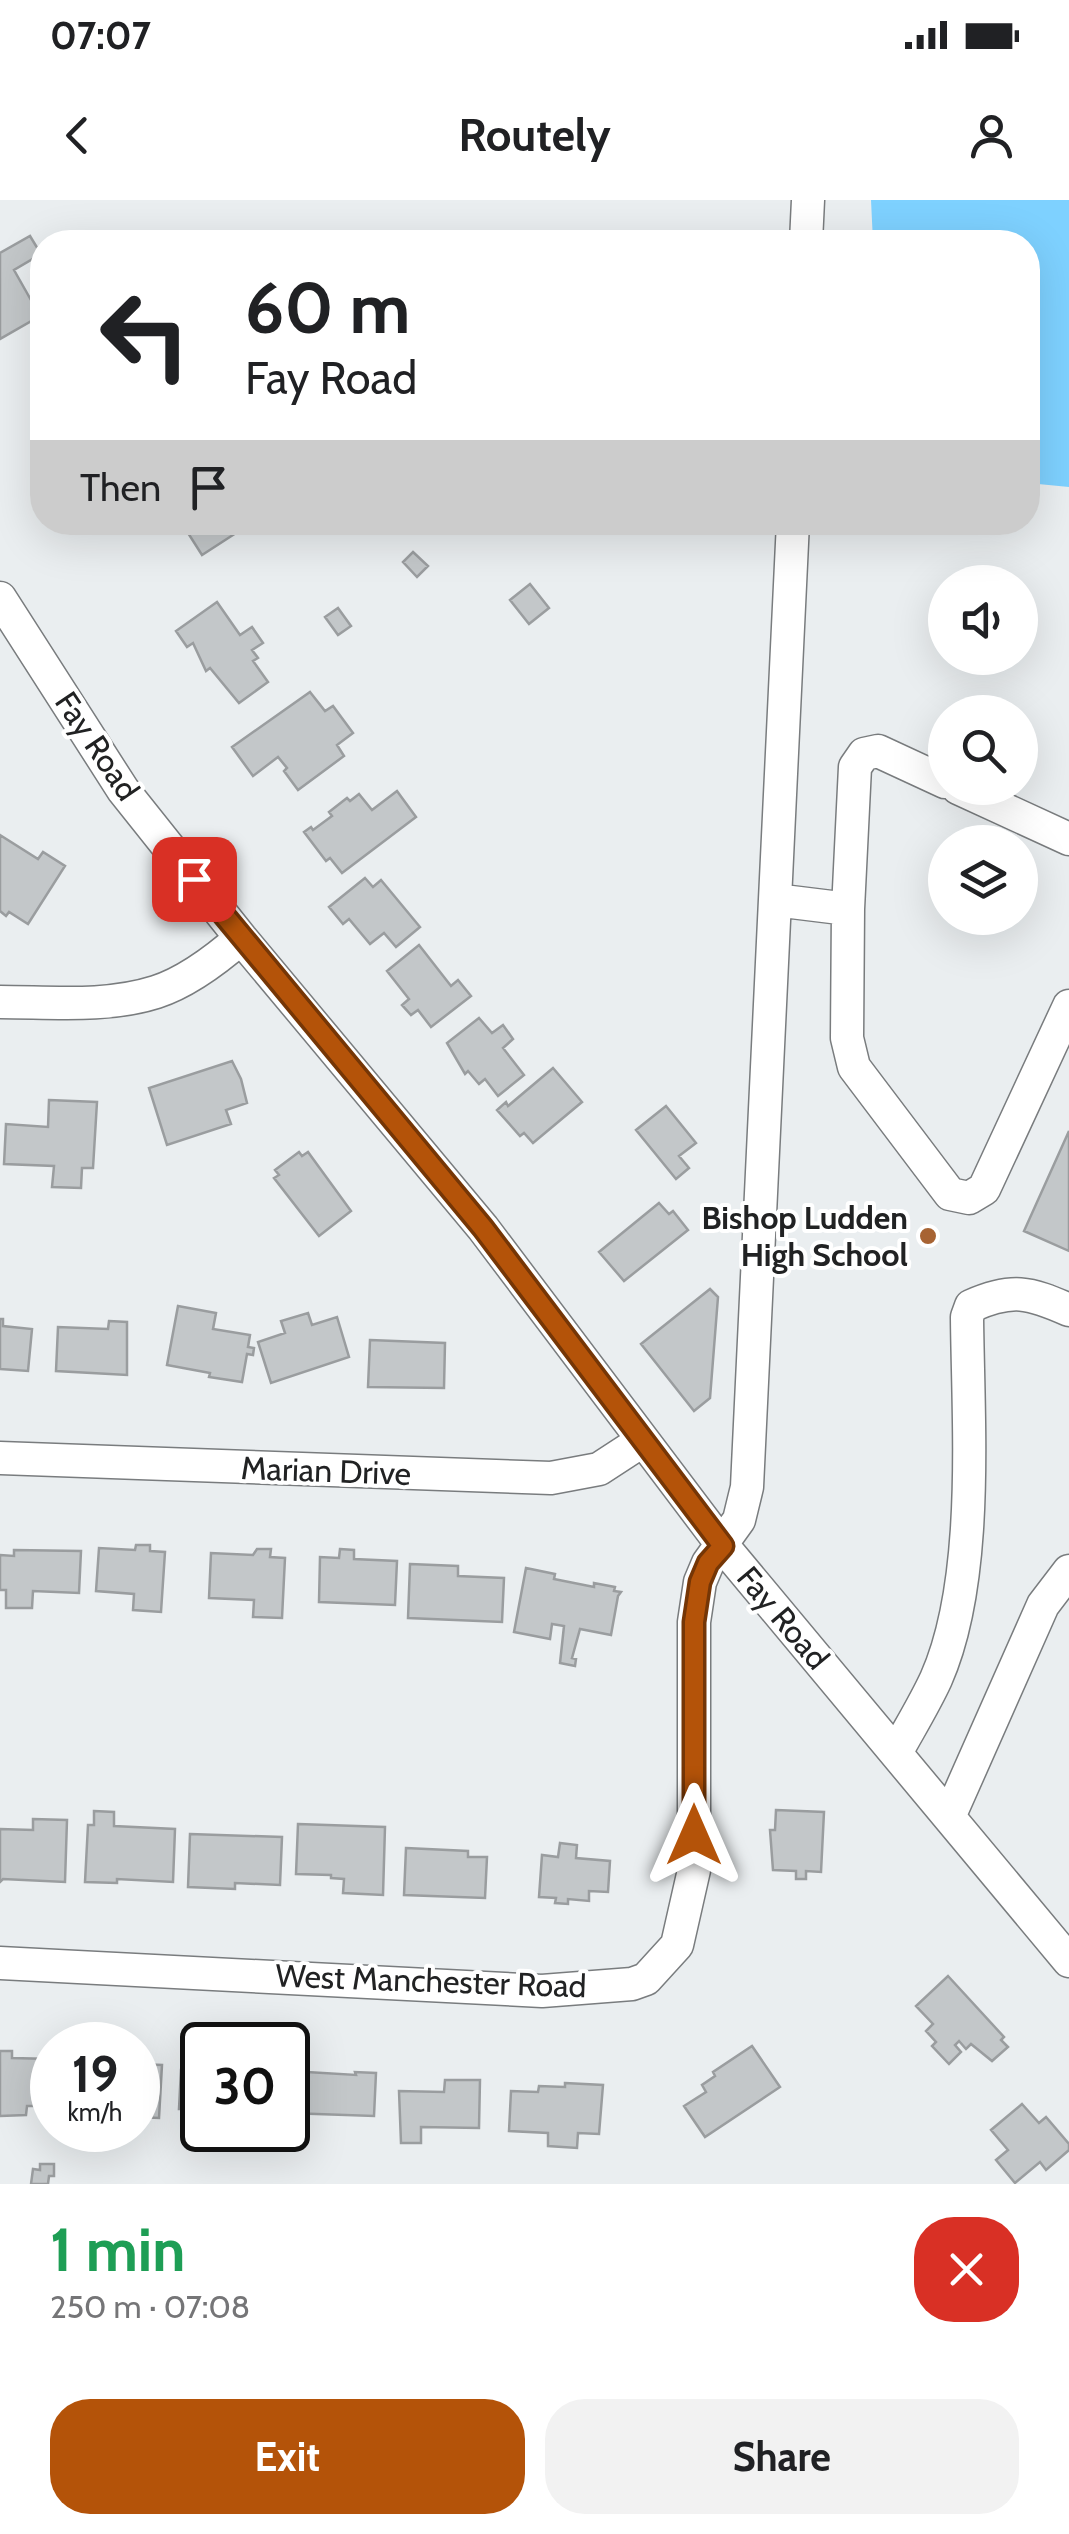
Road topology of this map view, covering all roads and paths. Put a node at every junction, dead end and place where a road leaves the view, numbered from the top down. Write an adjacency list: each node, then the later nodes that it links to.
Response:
1 (808, 200): 2 (street)
2 (807, 230)
3 (792, 535): 8 (street, West Manchester Road)
4 (0, 598): 10 (street, Fay Road)
5 (928, 774): 9 (street)
6 (995, 805): 7 (street)
7 (1069, 839)
8 (775, 900): 9 (street); 16 (street, West Manchester Road)
9 (848, 910): 12 (street)
10 (242, 938): 11 (street); 14 (street, Fay Road)
11 (0, 1002)
12 (1069, 1006)
13 (1069, 1310): 18 (street)
14 (642, 1441): 15 (street, Marian Drive); 16 (street, Fay Road)
15 (0, 1458)
16 (723, 1546): 18 (street, Fay Road); 21 (street, West Manchester Road)
17 (1069, 1571): 19 (street)
18 (896, 1753): 19 (street, Fay Road)
19 (948, 1817): 20 (street, Fay Road)
20 (1069, 1962)
21 (0, 1963)

